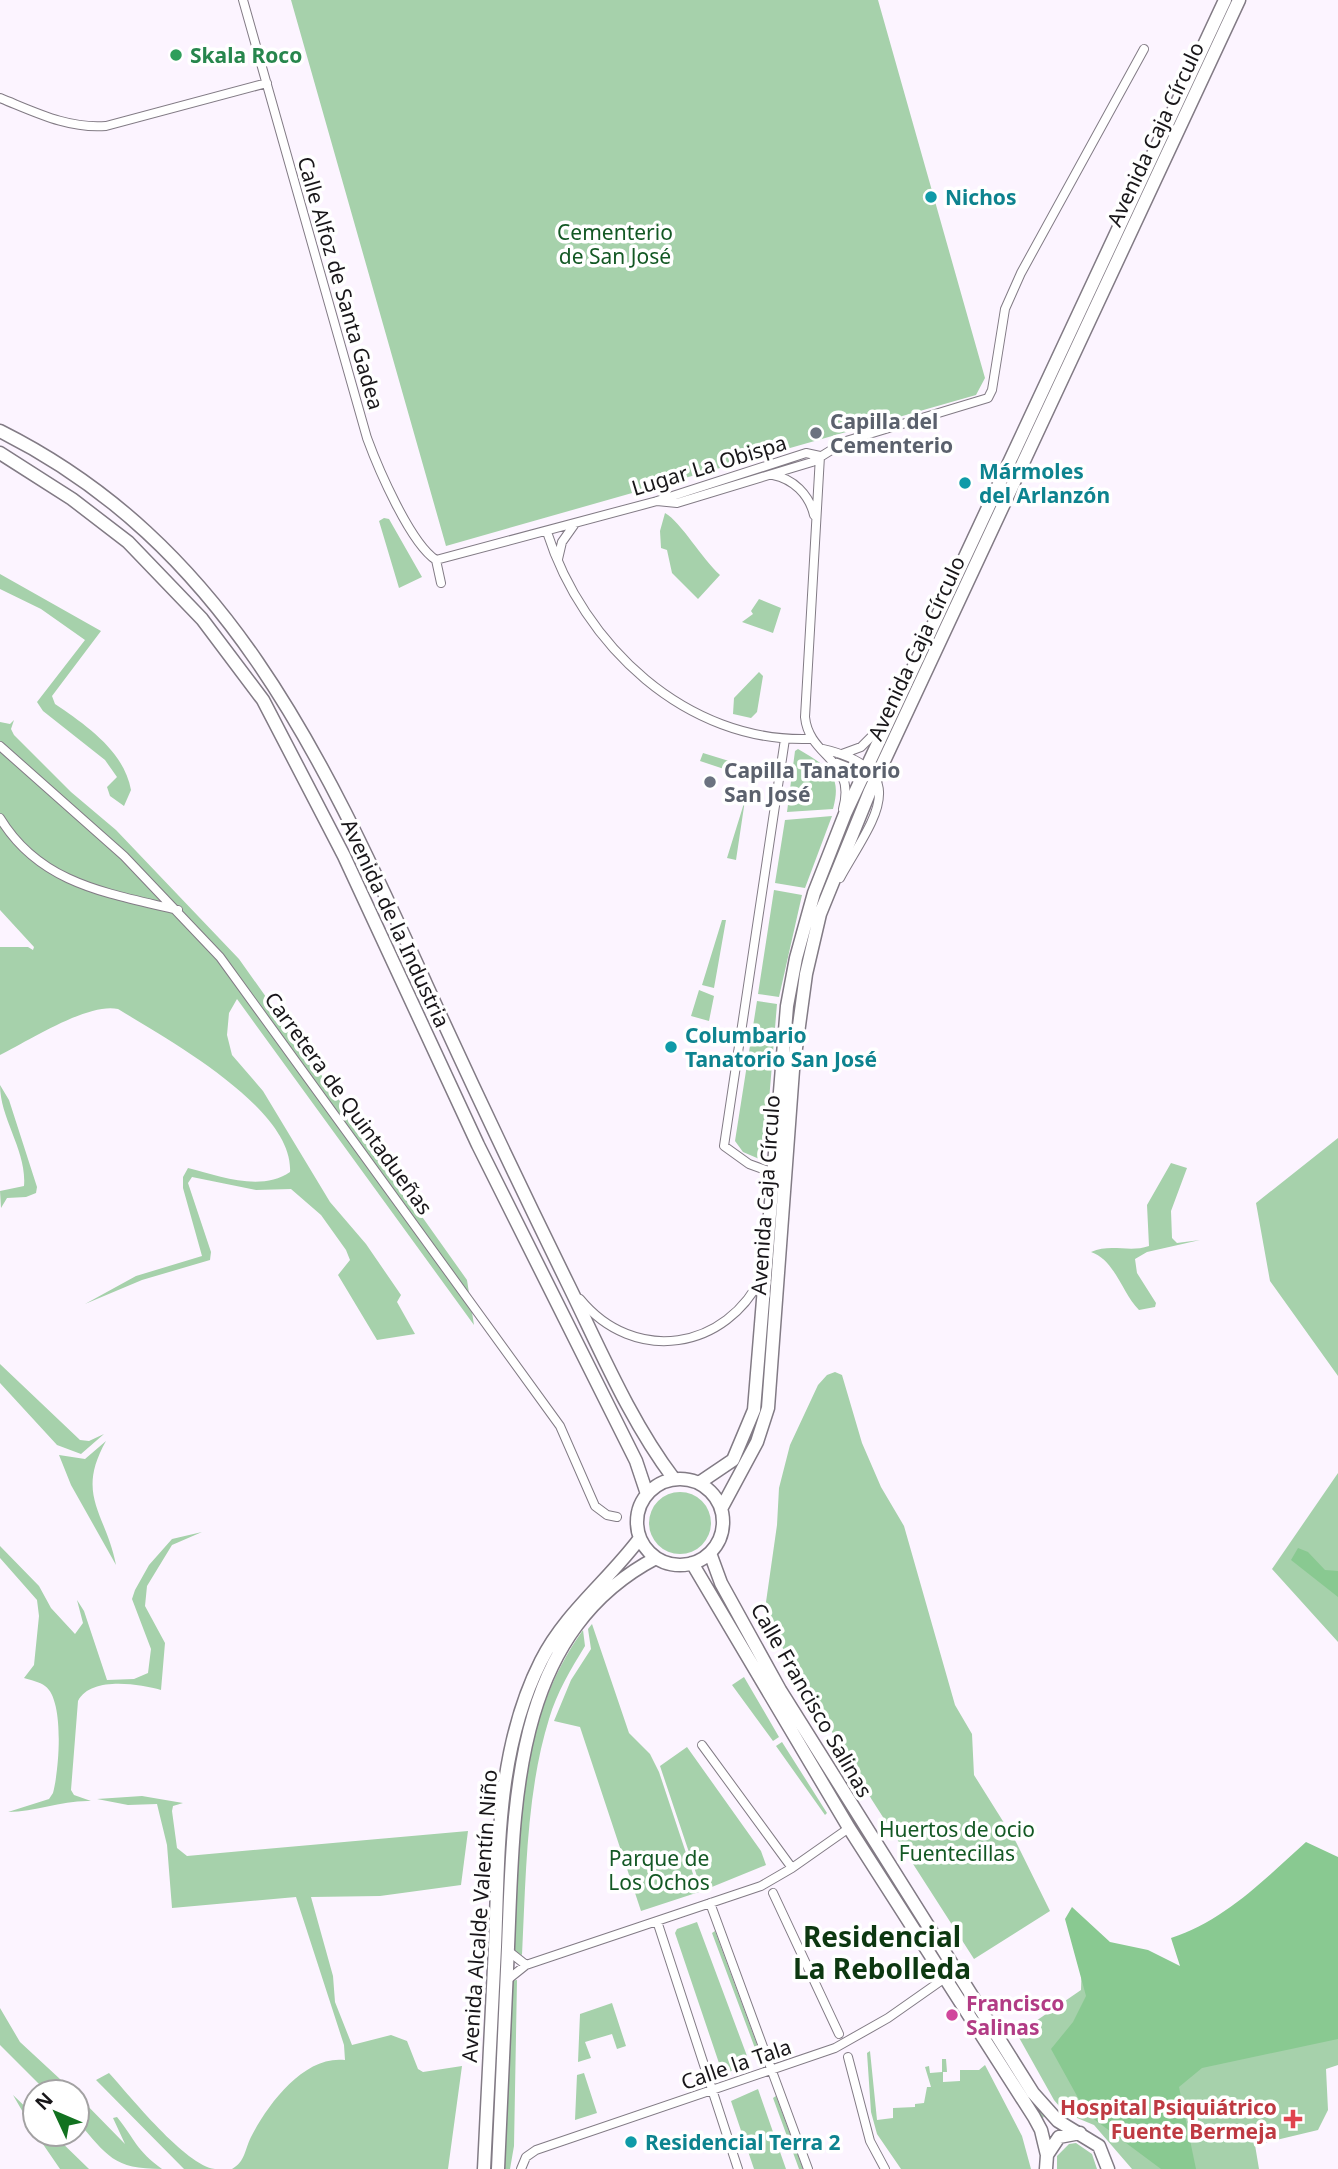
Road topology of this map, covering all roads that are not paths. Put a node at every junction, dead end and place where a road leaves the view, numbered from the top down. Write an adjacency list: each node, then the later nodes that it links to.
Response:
1 (243, 0): 5 (street, Calle Alfoz de Santa Gadea)
2 (1226, 0): 18 (main road, Avenida Caja Círculo)
3 (1239, 0): 26 (main road, Avenida Caja Círculo)
4 (1144, 49): 9 (street, Lugar La Obispa)
5 (267, 83): 6 (street); 15 (street, Calle Alfoz de Santa Gadea)
6 (0, 99)
7 (0, 431): 31 (main road, Avenida de la Industria)
8 (0, 453): 35 (main road, Avenida de la Industria)
9 (820, 456): 10 (street); 11 (street, Lugar La Obispa); 12 (street)
10 (770, 475): 11 (street); 12 (street)
11 (657, 501): 13 (street, Lugar La Obispa)
12 (815, 520): 19 (street)
13 (574, 525): 14 (street, Lugar La Obispa); 16 (street)
14 (547, 532): 15 (street, Lugar La Obispa); 16 (street)
15 (436, 561): 17 (street)
16 (558, 562): 20 (street)
17 (441, 583)
18 (892, 712): 23 (street); 25 (main road, Avenida Caja Círculo)
19 (810, 738): 20 (street); 22 (street)
20 (785, 739): 30 (street)
21 (0, 746): 29 (street, Carretera de Quintadueñas)
22 (820, 748): 23 (street); 24 (street)
23 (842, 754): 25 (street)
24 (838, 763): 25 (street); 28 (street)
25 (866, 769): 26 (street); 28 (main road, Avenida Caja Círculo)
26 (878, 774): 36 (main road, Avenida Caja Círculo)
27 (0, 818): 29 (street)
28 (827, 855): 30 (main road, Avenida Caja Círculo)
29 (178, 910): 37 (street, Carretera de Quintadueñas)
30 (774, 1173): 32 (main road, Avenida Caja Círculo)
31 (532, 1211): 32 (street, Avenida de la Industria); 33 (main road, Avenida de la Industria)
32 (767, 1265): 34 (main road, Avenida Caja Círculo)
33 (674, 1479): 34 (main road); 35 (main road)
34 (699, 1483): 36 (main road)
35 (648, 1494): 38 (main road)
36 (721, 1509): 39 (main road)
37 (617, 1517)
38 (640, 1538): 40 (main road); 59 (main road, Avenida Alcalde Valentín Niño)
39 (710, 1553): 41 (main road); 56 (main road, Calle Francisco Salinas)
40 (656, 1558): 41 (main road); 48 (main road, Avenida Alcalde Valentín Niño)
41 (692, 1563): 43 (main road, Calle Francisco Salinas)
42 (702, 1745): 44 (street)
43 (849, 1828): 44 (street); 50 (main road, Calle Francisco Salinas)
44 (792, 1868): 46 (street)
45 (773, 1893): 52 (street)
46 (710, 1903): 47 (street); 54 (street)
47 (657, 1921): 49 (street); 55 (street)
48 (507, 1951): 49 (street); 51 (main road, Avenida Alcalde Valentín Niño)
49 (526, 1965): 51 (street)
50 (945, 1978): 54 (street, Calle la Tala); 57 (main road, Calle Francisco Salinas)
51 (506, 1981): 60 (main road, Avenida Alcalde Valentín Niño)
52 (839, 2034)
53 (848, 2057): 64 (street)
54 (772, 2070): 55 (street, Calle la Tala); 63 (street)
55 (712, 2090): 61 (street, Calle la Tala); 62 (street)
56 (1081, 2133): 57 (main road); 58 (main road, Calle Francisco Salinas)
57 (1046, 2165)
58 (1110, 2166)
59 (484, 2169)
60 (498, 2169)
61 (521, 2169)
62 (738, 2169)
63 (808, 2169)
64 (885, 2169)

